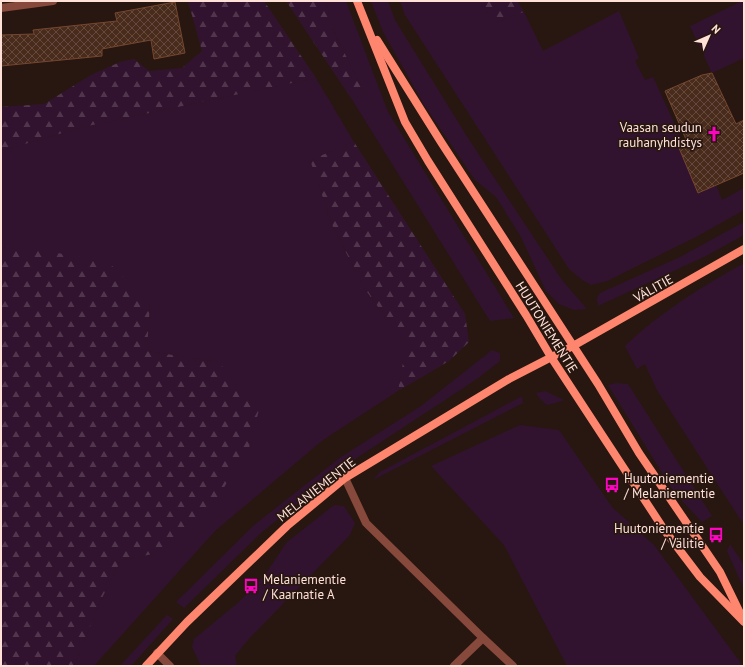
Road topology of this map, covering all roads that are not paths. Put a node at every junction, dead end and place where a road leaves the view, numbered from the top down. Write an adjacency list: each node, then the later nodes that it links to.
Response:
1 (53, 1): 3 (street)
2 (358, 1): 4 (main road, HUUTONIEMENTIE)
3 (1, 8)
4 (366, 23): 6 (main road, HUUTONIEMENTIE); 7 (main road, HUUTONIEMENTIE)
5 (744, 249): 6 (main road, VÄLITIE)
6 (573, 346): 7 (main road, VÄLITIE); 9 (main road, HUUTONIEMENTIE)
7 (551, 357): 8 (main road, MELANIEMENTIE); 9 (main road, HUUTONIEMENTIE)
8 (345, 478): 10 (street); 11 (main road, MELANIEMENTIE)
9 (744, 621)
10 (483, 638): 14 (street); 15 (street)
11 (157, 653): 12 (main road, MELANIEMENTIE); 13 (street)
12 (146, 666)
13 (170, 666)
14 (454, 666)
15 (513, 666)

